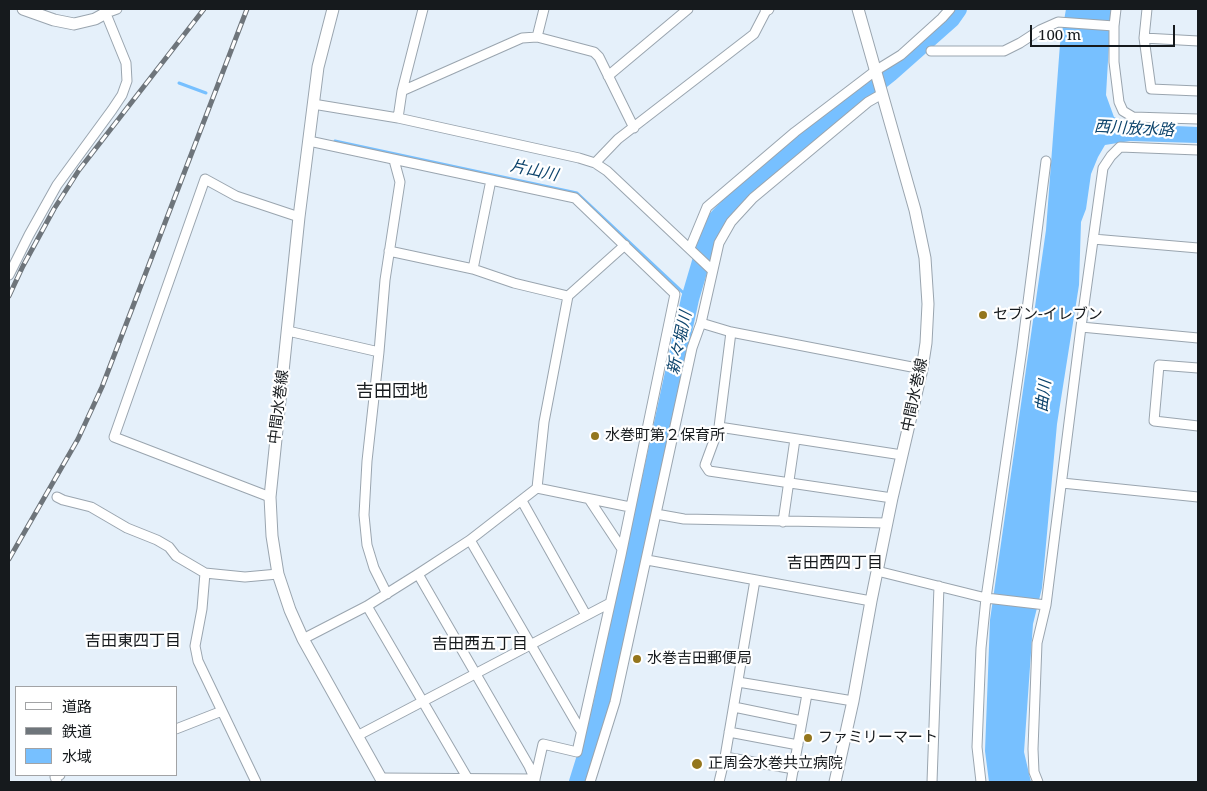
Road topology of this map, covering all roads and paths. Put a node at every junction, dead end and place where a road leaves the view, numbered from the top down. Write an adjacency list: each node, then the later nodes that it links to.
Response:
1 (23, 9): 11 (main road)
2 (333, 9): 22 (main road, 中間水巻線)
3 (423, 9): 19 (street)
4 (544, 9): 13 (street)
5 (688, 9): 18 (street)
6 (767, 9): 25 (street)
7 (858, 9): 17 (main road, 中間水巻線)
8 (950, 9): 17 (street)
9 (1116, 9): 12 (street)
10 (1148, 9): 14 (street)
11 (109, 10): 40 (street)
12 (1114, 26): 16 (street); 24 (street)
13 (537, 37): 18 (street); 19 (street)
14 (1144, 38): 15 (street); 20 (street)
15 (1198, 41)
16 (931, 51)
17 (875, 71): 21 (main road, 中間水巻線); 35 (street)
18 (608, 76): 25 (street)
19 (402, 91): 23 (street)
20 (1198, 91)
21 (882, 94): 39 (street); 49 (main road, 中間水巻線)
22 (314, 104): 23 (street); 26 (main road, 中間水巻線)
23 (398, 118): 30 (street)
24 (1198, 119)
25 (634, 128): 30 (street)
26 (309, 141): 28 (street); 32 (main road, 中間水巻線)
27 (1198, 150): 33 (street)
28 (394, 160): 31 (street); 37 (street)
29 (1046, 161): 77 (street)
30 (595, 164): 35 (street)
31 (491, 180): 34 (street); 38 (street)
32 (299, 217): 44 (main road, 中間水巻線); 58 (street)
33 (1093, 239): 36 (street); 43 (street)
34 (624, 246): 41 (street); 63 (street)
35 (690, 248): 39 (street)
36 (1198, 248)
37 (389, 251): 38 (street); 47 (street)
38 (472, 269): 41 (street)
39 (712, 270): 42 (street)
40 (9, 275)
41 (568, 296): 56 (street)
42 (701, 323): 45 (street); 64 (street)
43 (1081, 327): 46 (street); 55 (street)
44 (288, 331): 47 (street); 58 (main road, 中間水巻線)
45 (730, 332): 49 (street); 51 (street)
46 (1198, 338)
47 (379, 352): 76 (street)
48 (1198, 368): 50 (street)
49 (922, 369): 53 (main road, 中間水巻線)
50 (1198, 426)
51 (718, 427): 52 (street); 54 (street)
52 (795, 439): 53 (street); 54 (street)
53 (902, 455): 60 (main road, 中間水巻線)
54 (789, 483): 60 (street); 65 (street)
55 (1062, 483): 59 (street); 80 (street)
56 (537, 488): 61 (street); 62 (street)
57 (57, 497): 71 (street)
58 (270, 497): 72 (main road, 中間水巻線)
59 (1198, 497)
60 (892, 498): 66 (main road, 中間水巻線)
61 (589, 499): 63 (street); 68 (street)
62 (522, 502): 67 (street); 82 (street)
63 (630, 507): 68 (street)
64 (656, 514): 65 (street); 69 (street)
65 (783, 522): 66 (street)
66 (887, 523): 70 (main road, 中間水巻線)
67 (470, 540): 73 (street); 84 (street)
68 (622, 549): 79 (street)
69 (646, 560): 74 (street); 104 (street)
70 (877, 571): 75 (street); 78 (main road, 中間水巻線)
71 (205, 573): 72 (street); 91 (street)
72 (278, 574): 83 (main road, 中間水巻線)
73 (418, 574): 76 (street); 85 (street)
74 (755, 580): 78 (street); 86 (street)
75 (939, 586): 77 (street); 108 (street)
76 (387, 594): 81 (street)
77 (989, 598): 80 (street); 109 (street)
78 (870, 601): 88 (main road, 中間水巻線)
79 (610, 603): 82 (street); 94 (street)
80 (1043, 604): 110 (street)
81 (368, 606): 83 (street); 89 (street)
82 (586, 615): 84 (street)
83 (303, 639): 96 (main road, 中間水巻線)
84 (530, 644): 85 (street); 94 (street)
85 (476, 674): 89 (street); 102 (street)
86 (738, 682): 87 (street); 90 (street)
87 (807, 694): 88 (street); 92 (street)
88 (853, 701): 107 (main road, 中間水巻線)
89 (422, 702): 96 (street); 100 (street)
90 (734, 707): 92 (street); 95 (street)
91 (222, 710): 93 (street); 103 (street)
92 (802, 721): 97 (street)
93 (178, 727)
94 (581, 731): 102 (street)
95 (730, 732): 97 (street); 98 (street)
96 (357, 736): 101 (main road, 中間水巻線)
97 (798, 745): 99 (street)
98 (725, 757): 99 (street); 105 (street)
99 (794, 769): 106 (street)
100 (468, 779): 101 (street); 102 (street)
101 (382, 780)
102 (535, 781)
103 (256, 782)
104 (590, 782)
105 (719, 782)
106 (791, 782)
107 (835, 782)
108 (932, 782)
109 (981, 782)
110 (1038, 782)

